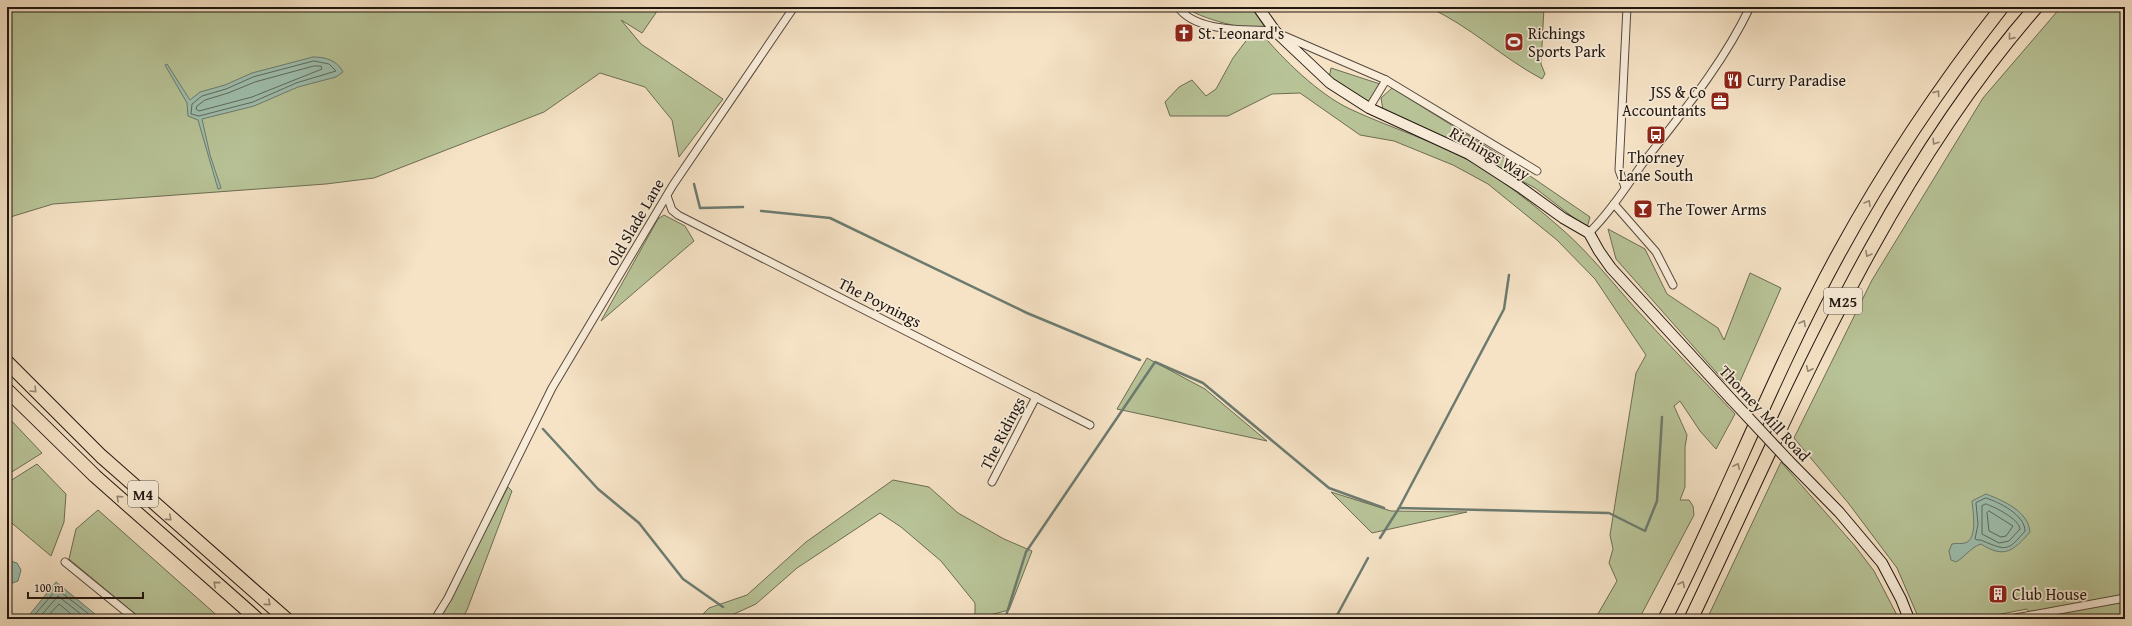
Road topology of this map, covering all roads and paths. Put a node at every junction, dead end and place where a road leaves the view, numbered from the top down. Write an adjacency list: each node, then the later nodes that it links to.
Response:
1 (794, 7): 13 (street, Old Slade Lane)
2 (1178, 7): 8 (street)
3 (1258, 7): 8 (street, Richings Way)
4 (1627, 7): 12 (street)
5 (1750, 7): 12 (street)
6 (2002, 7): 28 (highway, M25, one-way to 6)
7 (2036, 7): 29 (highway, M25, one-way to 29)
8 (1276, 32): 9 (street, Richings Way); 10 (street, Richings Way)
9 (1386, 80): 10 (street); 11 (street, Richings Way)
10 (1370, 108): 15 (street, Richings Way)
11 (1537, 171)
12 (1625, 187): 14 (street)
13 (667, 196): 19 (street, The Poynings); 27 (street, Old Slade Lane)
14 (1614, 204): 15 (street); 16 (street)
15 (1589, 233): 30 (street, Thorney Mill Road, bridge)
16 (1673, 285)
17 (7, 362): 26 (highway, M4, one-way to 26)
18 (7, 390): 25 (highway, M4, one-way to 18)
19 (1036, 397): 20 (street, The Poynings); 21 (street, The Ridings)
20 (1090, 425)
21 (992, 482)
22 (65, 562): 24 (street)
23 (2125, 598): 31 (street)
24 (136, 619)
25 (256, 619)
26 (286, 619)
27 (435, 619)
28 (1665, 619)
29 (1691, 619)
30 (1909, 619)
31 (2010, 619)

